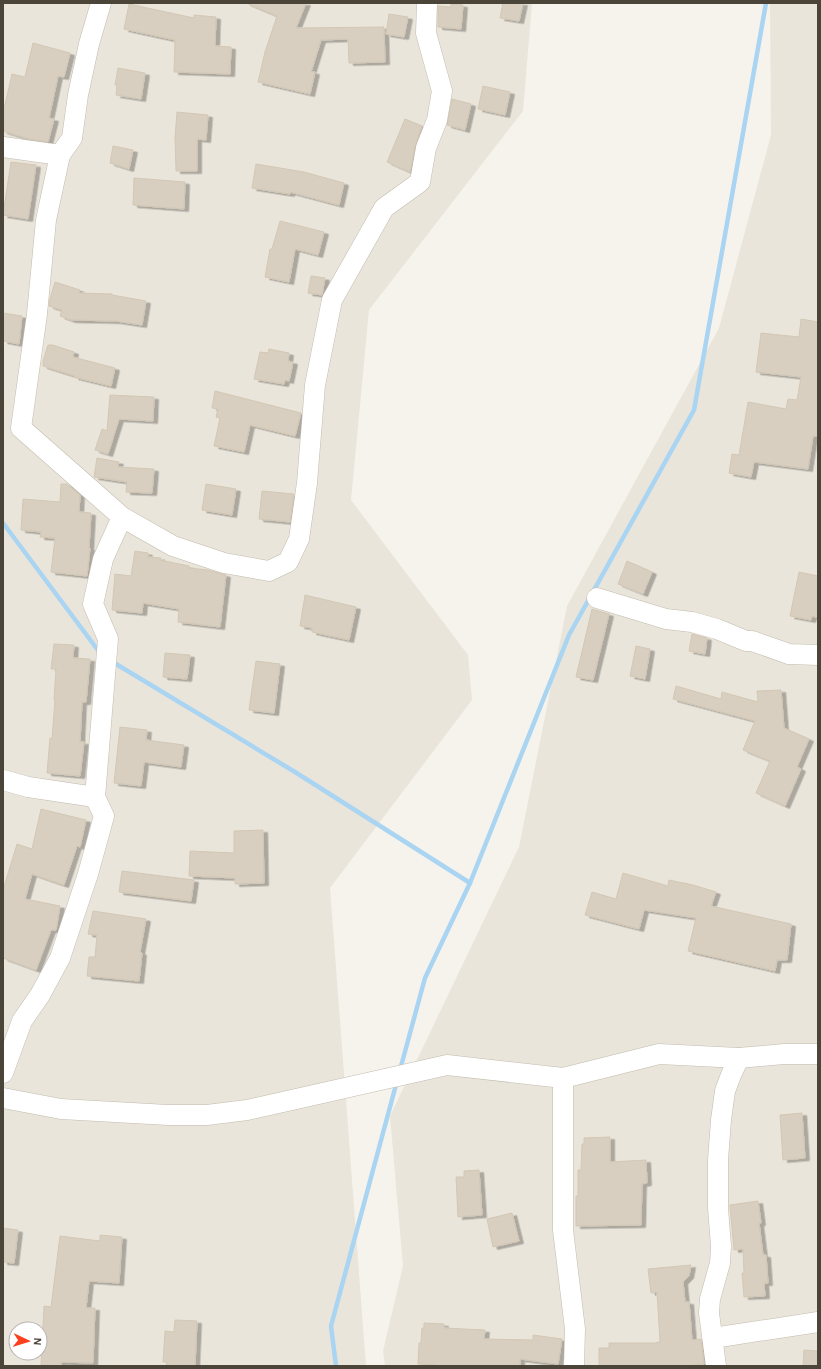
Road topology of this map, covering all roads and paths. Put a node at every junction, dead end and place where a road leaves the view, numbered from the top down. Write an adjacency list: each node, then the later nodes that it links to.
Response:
1 (101, 3): 4 (street)
2 (427, 3): 5 (street)
3 (3, 147): 4 (street)
4 (60, 155): 5 (street)
5 (122, 517): 9 (street)
6 (597, 598): 7 (street)
7 (818, 655)
8 (3, 780): 9 (street)
9 (95, 797): 12 (street)
10 (818, 1054): 11 (street)
11 (739, 1058): 13 (street); 16 (street)
12 (3, 1073)
13 (563, 1078): 14 (street); 17 (street)
14 (3, 1098)
15 (818, 1322): 16 (street)
16 (713, 1338): 18 (street)
17 (574, 1366)
18 (716, 1366)

